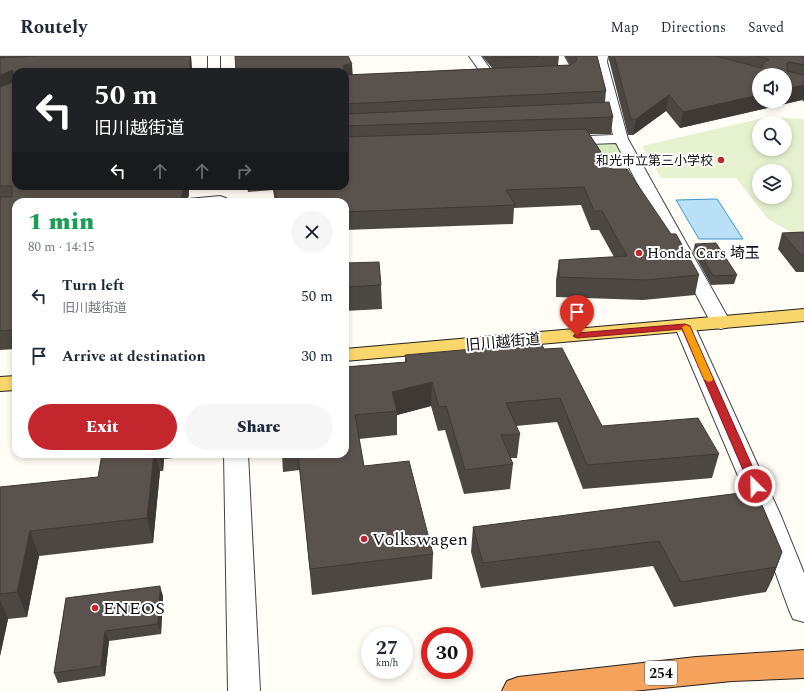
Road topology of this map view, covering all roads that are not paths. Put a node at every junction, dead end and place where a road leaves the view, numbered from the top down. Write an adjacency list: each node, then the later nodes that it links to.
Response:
1 (214, 56): 5 (street)
2 (475, 56): 7 (street)
3 (558, 56): 6 (street)
4 (602, 56): 10 (street)
5 (214, 68)
6 (537, 75)
7 (490, 77): 8 (street); 9 (street)
8 (505, 77)
9 (474, 78)
10 (621, 139): 11 (street); 13 (street)
11 (550, 141)
12 (804, 315): 13 (main road, 旧川越街道)
13 (721, 323): 14 (main road, 旧川越街道)
14 (685, 326): 15 (main road, 旧川越街道); 19 (street)
15 (349, 356)
16 (12, 383): 17 (main road)
17 (0, 384)
18 (236, 458): 21 (street)
19 (804, 610)
20 (804, 664): 22 (highway, 254)
21 (244, 691)
22 (518, 691)

